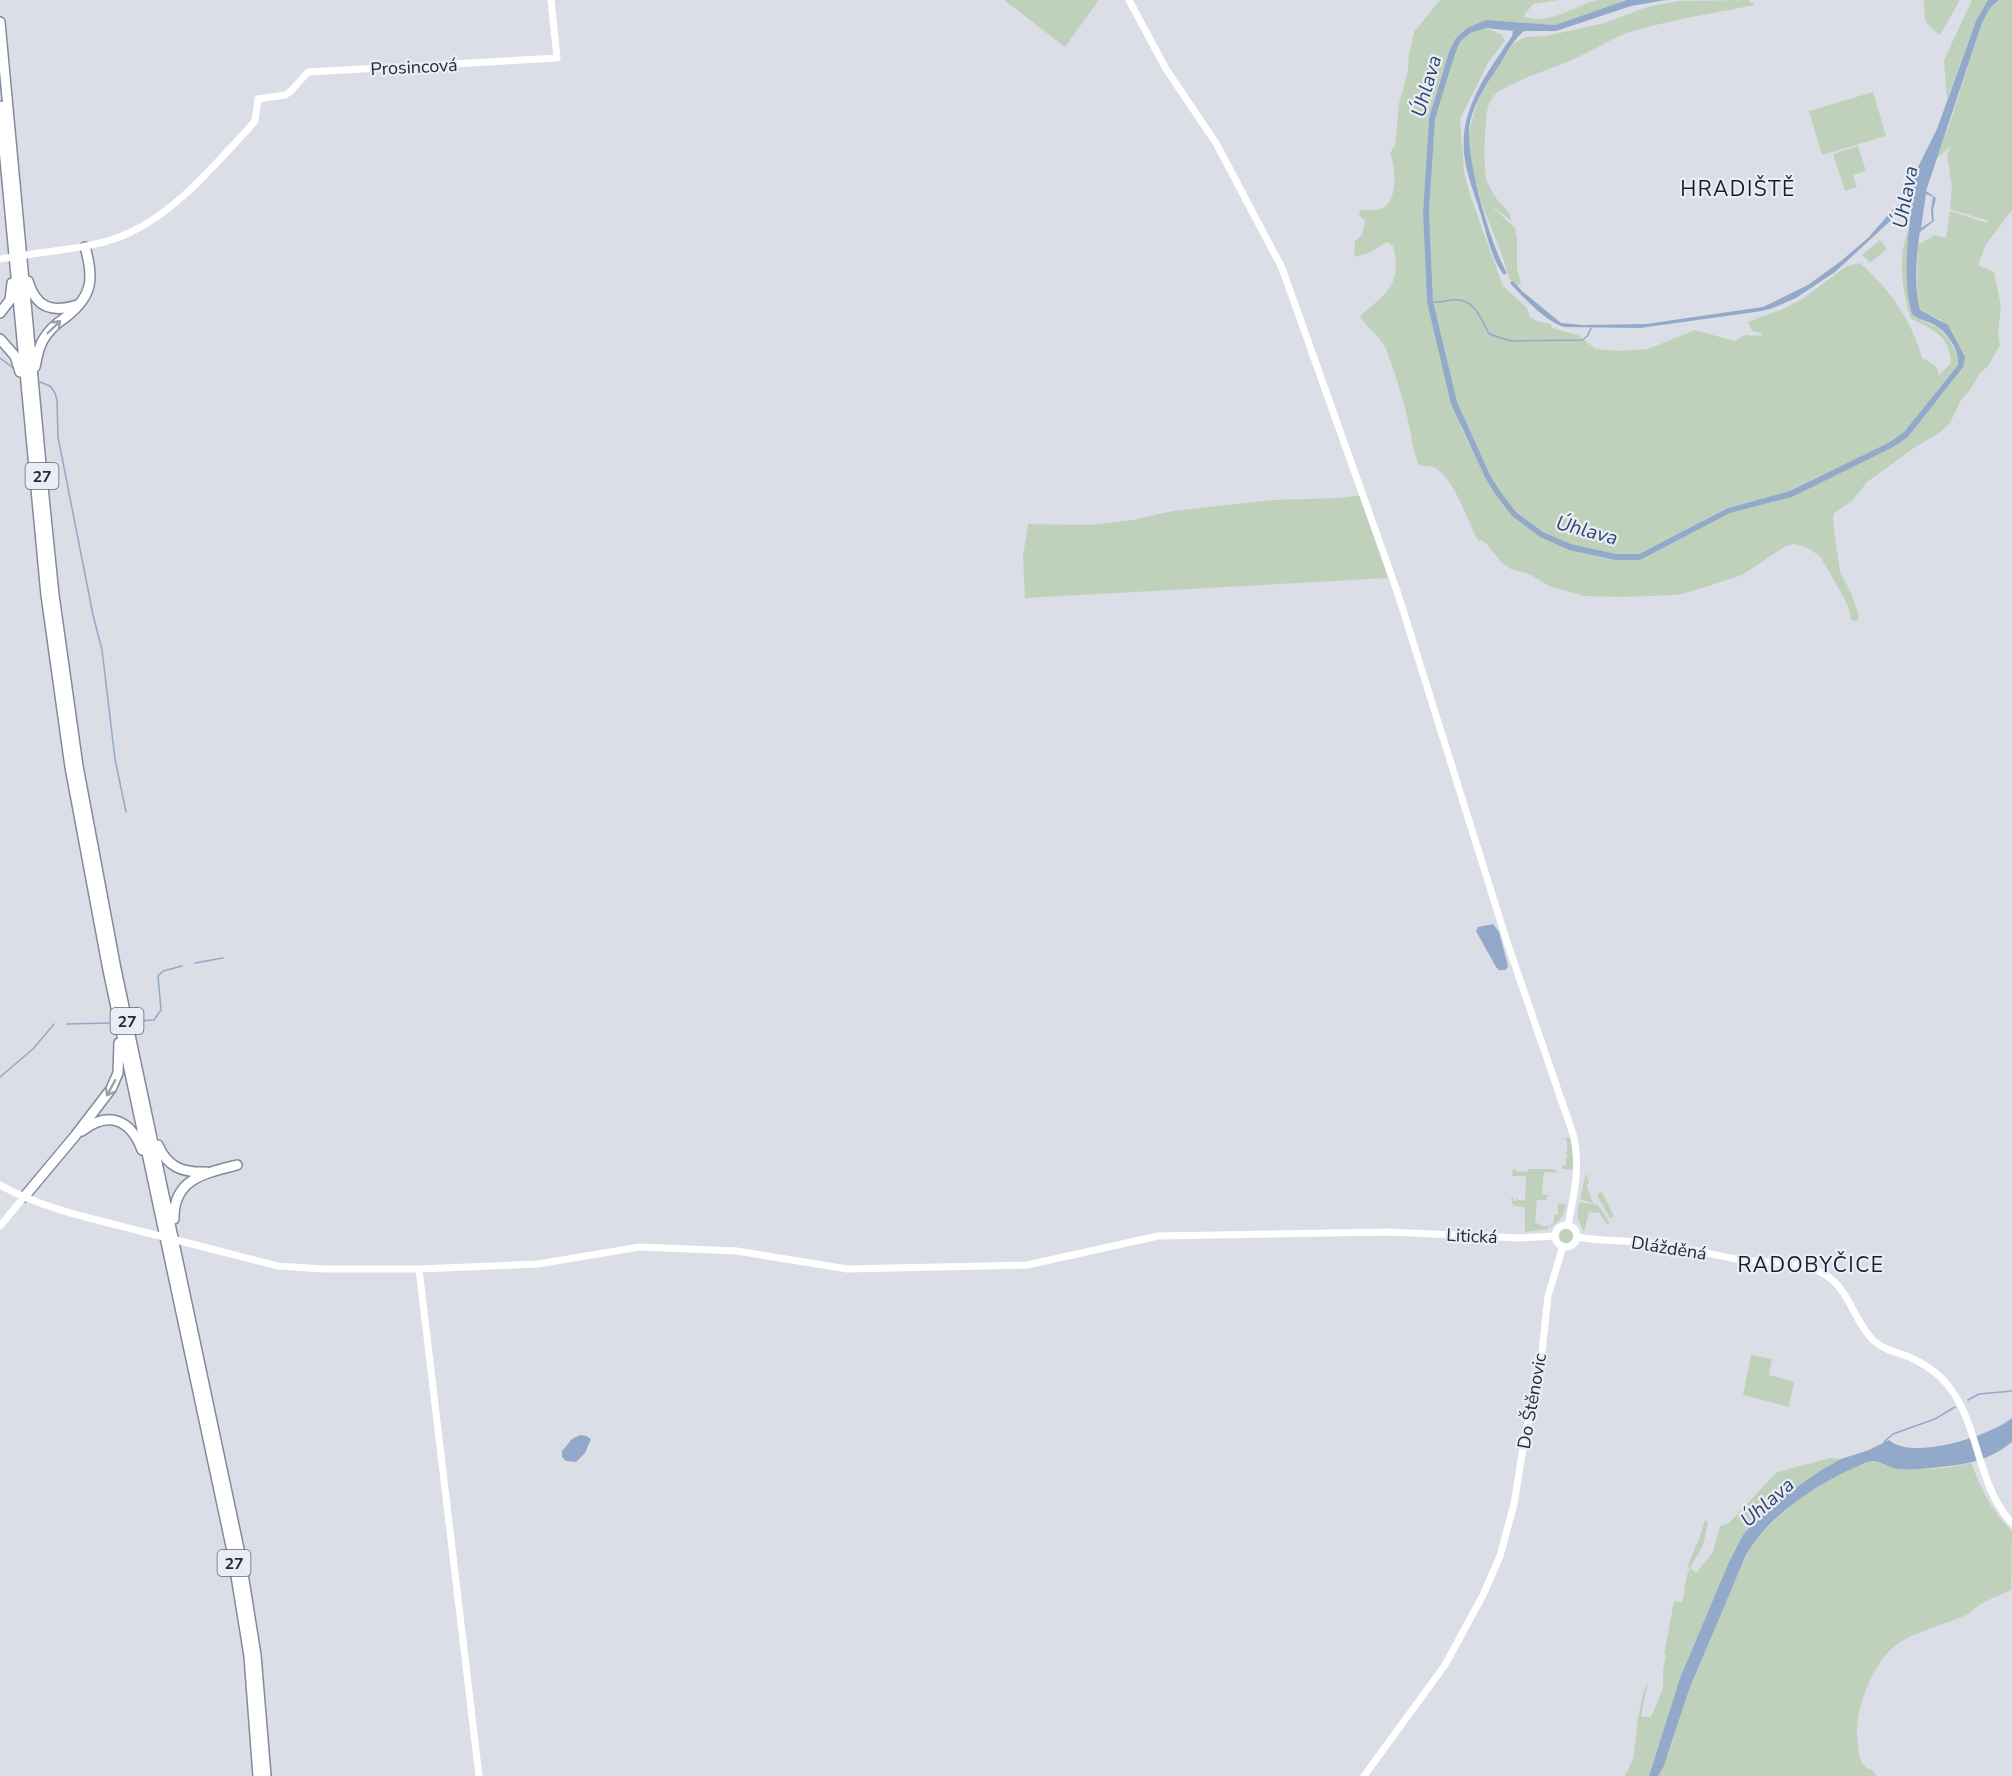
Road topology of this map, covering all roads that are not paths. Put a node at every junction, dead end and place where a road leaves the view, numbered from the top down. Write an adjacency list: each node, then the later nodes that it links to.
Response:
1 (551, 0): 6 (street, Prosincová)
2 (1129, 0): 22 (street)
3 (0, 22): 5 (highway, 27)
4 (0, 106): 7 (highway, 27)
5 (16, 192): 9 (highway); 12 (highway, 27)
6 (85, 246): 8 (street, bridge); 9 (highway)
7 (13, 248): 10 (highway); 13 (highway, 27)
8 (0, 259)
9 (79, 304): 12 (highway, one-way to 9)
10 (0, 314)
11 (0, 339): 13 (highway)
12 (34, 398): 15 (highway, 27)
13 (28, 417): 14 (highway, 27)
14 (117, 1011): 16 (highway, one-way to 16); 19 (highway, 27)
15 (147, 1114): 18 (highway); 27 (highway, 27)
16 (75, 1136): 19 (highway); 21 (highway)
17 (237, 1165): 18 (highway)
18 (208, 1172): 27 (highway)
19 (152, 1175): 30 (highway, 27)
20 (0, 1185): 21 (street, Litická)
21 (24, 1197): 23 (street); 28 (street, Litická, bridge)
22 (1568, 1225): 24 (street); 25 (street)
23 (0, 1226)
24 (1555, 1236): 26 (street); 28 (street, Litická)
25 (1577, 1237): 26 (street); 29 (street, Dlážděná)
26 (1563, 1246): 33 (street, Do Štěnovic)
27 (176, 1248): 31 (highway, 27)
28 (419, 1269): 32 (street)
29 (2012, 1523)
30 (258, 1776)
31 (266, 1776)
32 (479, 1776)
33 (1364, 1776)

